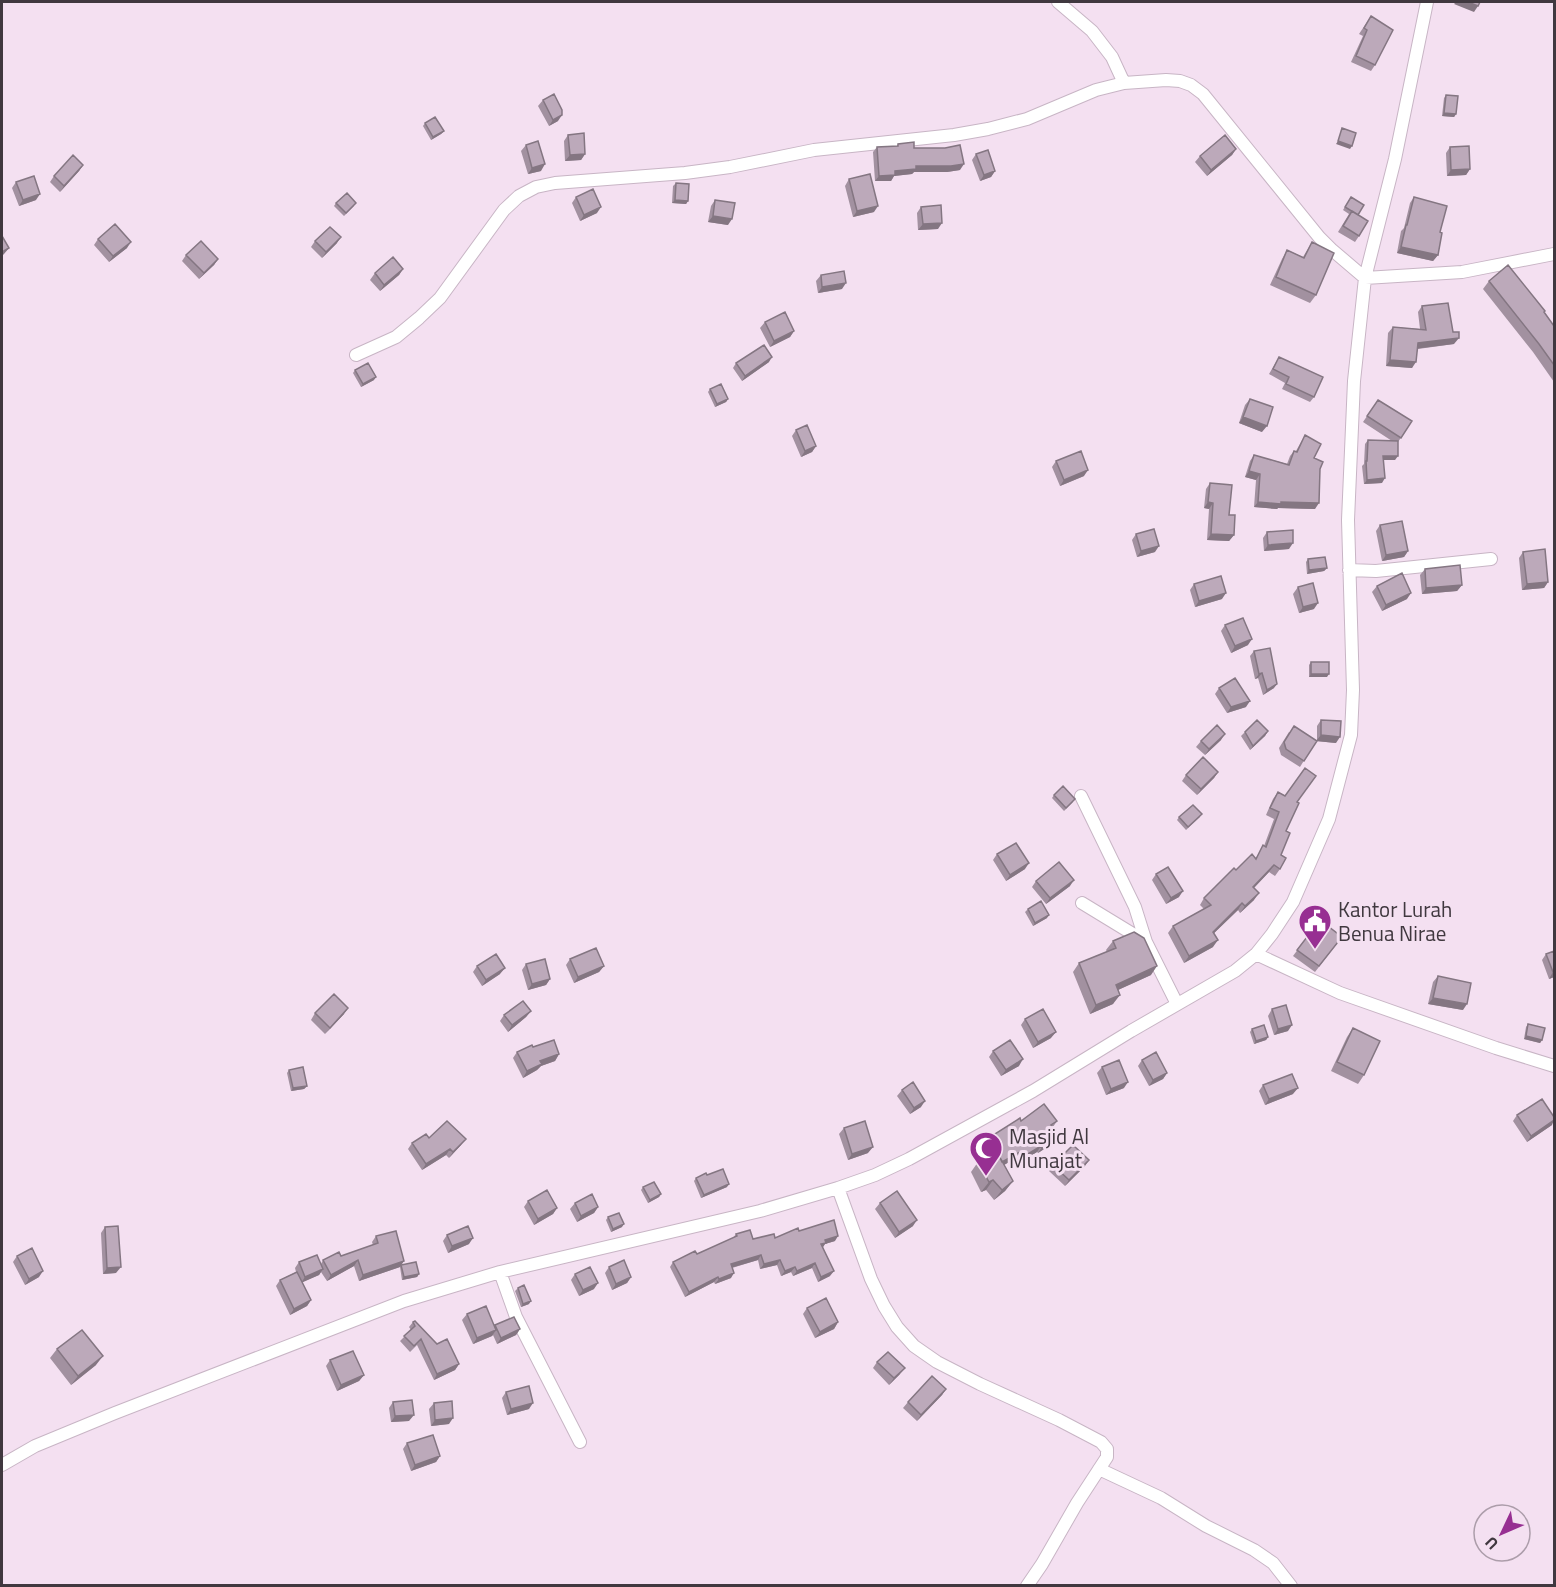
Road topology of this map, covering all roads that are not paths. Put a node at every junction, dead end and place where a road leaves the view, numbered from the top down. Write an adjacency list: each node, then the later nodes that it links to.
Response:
1 (1058, 2): 3 (street)
2 (1427, 2): 5 (street)
3 (1124, 83): 5 (street); 6 (street)
4 (1554, 254): 5 (street)
5 (1365, 278): 8 (street)
6 (356, 355)
7 (1491, 559): 8 (street)
8 (1349, 570): 12 (street)
9 (1081, 796): 11 (street)
10 (1082, 903): 11 (street)
11 (1146, 942): 13 (street)
12 (1256, 954): 13 (street); 14 (street)
13 (1177, 1004): 15 (street)
14 (1554, 1066)
15 (838, 1188): 16 (street); 19 (street)
16 (500, 1272): 17 (street); 18 (street)
17 (580, 1442)
18 (2, 1465)
19 (1100, 1469): 20 (street); 21 (street)
20 (1027, 1586)
21 (1292, 1586)

